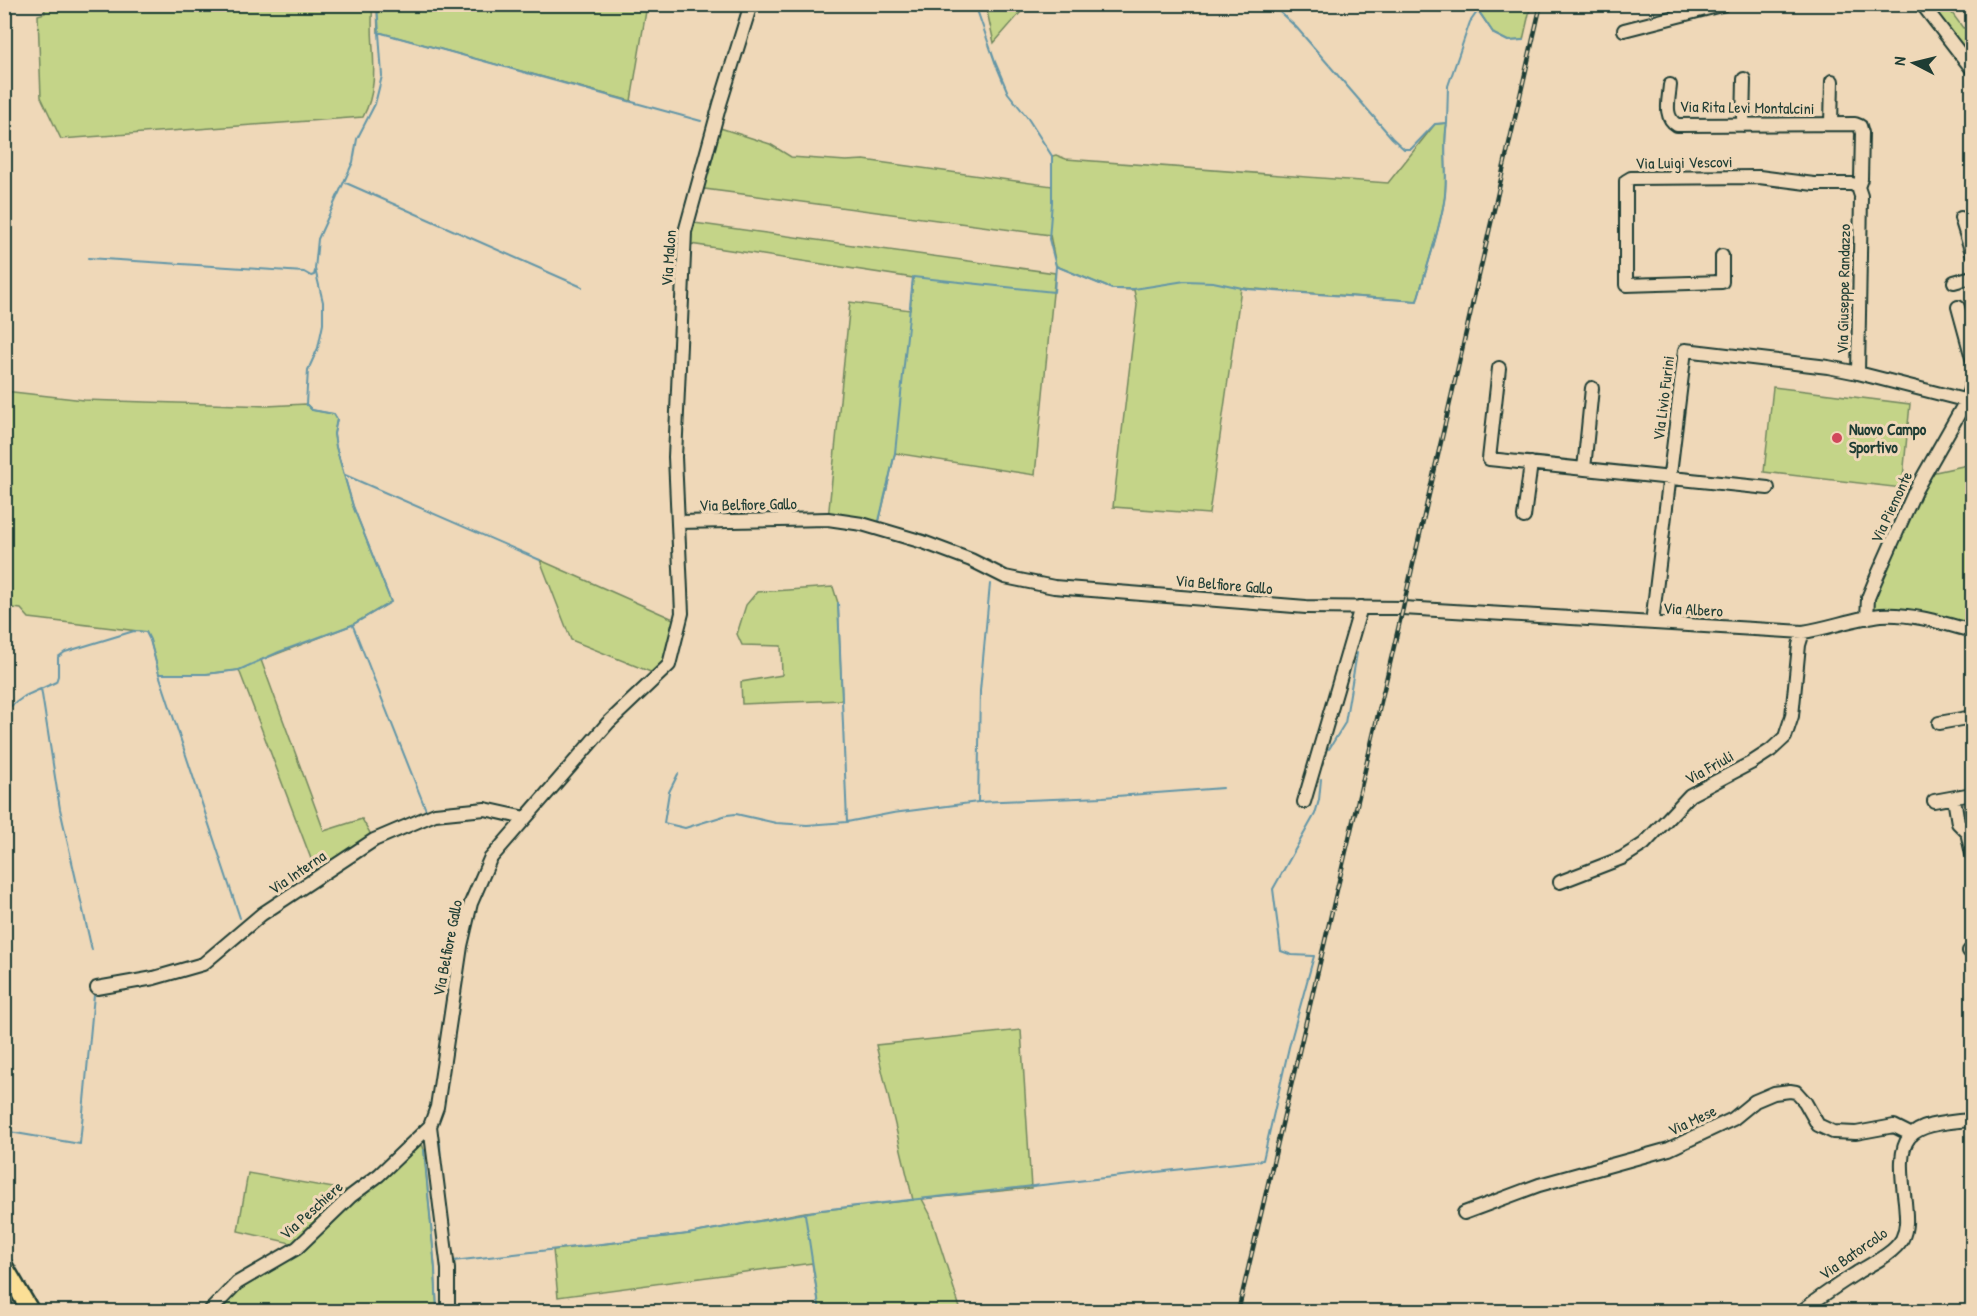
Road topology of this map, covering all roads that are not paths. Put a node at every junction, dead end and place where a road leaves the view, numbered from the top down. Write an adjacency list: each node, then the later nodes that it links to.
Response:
1 (751, 4): 30 (street, Via Malon)
2 (1725, 4): 4 (street)
3 (1922, 4): 5 (street)
4 (1624, 30)
5 (1972, 69)
6 (1744, 79): 10 (street)
7 (1832, 81): 9 (street)
8 (1670, 85): 10 (street, Via Rita Levi Montalcini)
9 (1831, 124): 10 (street, Via Rita Levi Montalcini); 11 (street, Via Rita Levi Montalcini)
10 (1743, 125)
11 (1860, 126): 12 (street, Via Giuseppe Randazzo)
12 (1858, 188): 15 (street, Via Luigi Vescovi); 21 (street, Via Giuseppe Randazzo)
13 (1961, 218): 14 (street)
14 (1972, 253)
15 (1722, 256)
16 (1972, 277): 17 (street)
17 (1954, 282)
18 (1958, 308): 19 (street)
19 (1972, 358)
20 (1499, 368): 25 (street)
21 (1858, 373): 24 (street, Via Giuseppe Randazzo); 27 (street, Via Livio Furini)
22 (1972, 383): 24 (street, Via Piemonte)
23 (1592, 388): 26 (street)
24 (1969, 401): 33 (street, Via Piemonte)
25 (1531, 463): 26 (street); 29 (street)
26 (1584, 469): 27 (street)
27 (1670, 477): 28 (street); 34 (street, Via Livio Furini)
28 (1768, 488)
29 (1524, 517)
30 (678, 522): 31 (street, Via Belfiore Gallo); 43 (street, Via Belfiore Gallo)
31 (1361, 607): 32 (street, Via Belfiore Gallo); 42 (street)
32 (1408, 609): 34 (street, Via Albero)
33 (1867, 618): 35 (street, Via Albero); 36 (street, Via Albero)
34 (1652, 623): 36 (street, Via Albero)
35 (1972, 631)
36 (1803, 632): 46 (street, Via Friuli)
37 (1972, 717): 38 (street)
38 (1940, 723)
39 (1972, 794): 40 (street)
40 (1954, 798): 41 (street); 44 (street)
41 (1934, 801)
42 (1304, 802)
43 (525, 818): 47 (street, Via Interna); 48 (street, Via Belfiore Gallo)
44 (1970, 837): 45 (street)
45 (1972, 854)
46 (1560, 882)
47 (97, 988)
48 (437, 1107): 50 (street, Via Peschiere)
49 (1972, 1120): 51 (street)
50 (430, 1126): 55 (street, Via Peschiere); 56 (street, Via Peschiere)
51 (1912, 1135): 52 (street, Via Mese); 57 (street, Via Batorcolo)
52 (1464, 1213)
53 (4, 1266): 54 (main road)
54 (31, 1311)
55 (209, 1311)
56 (448, 1311)
57 (1801, 1311)

